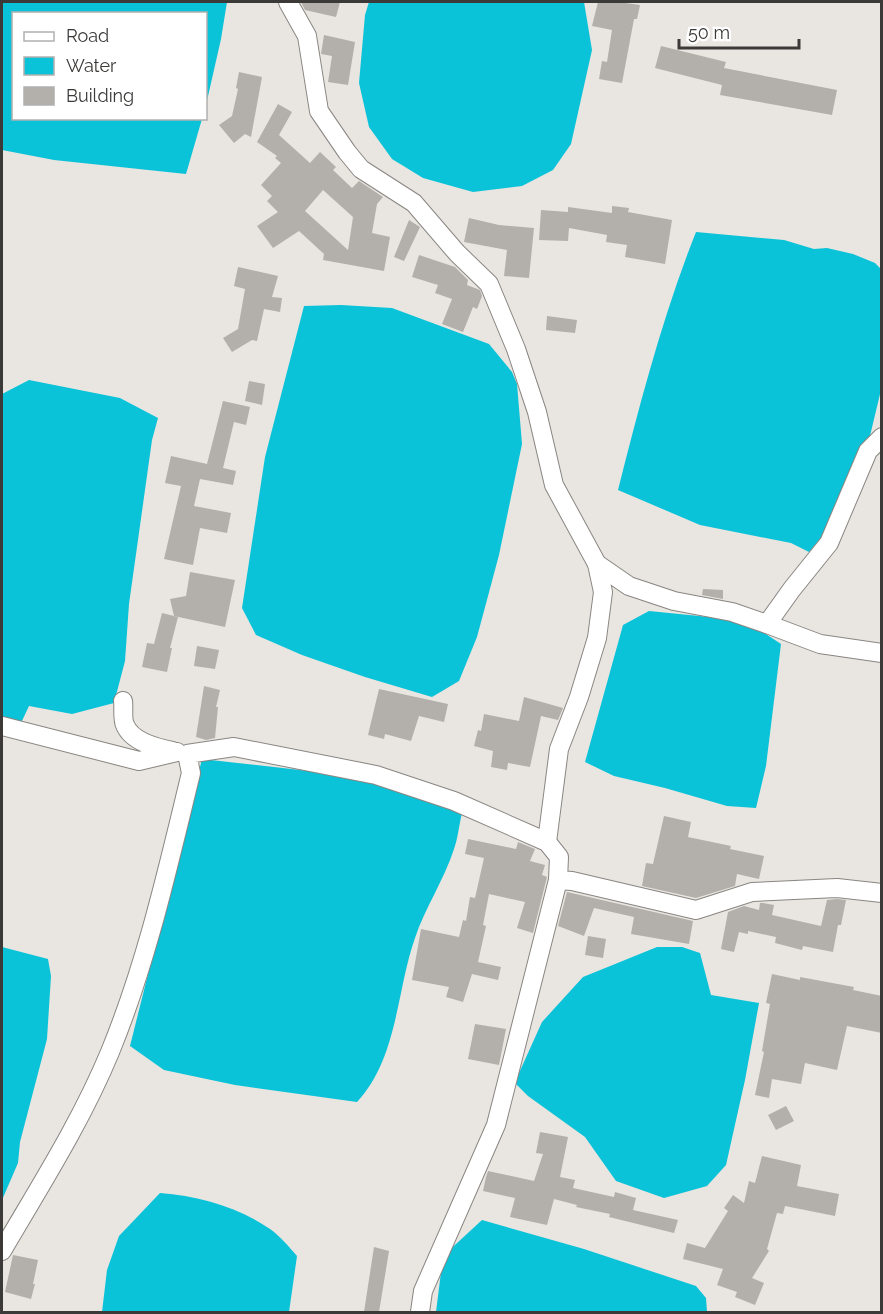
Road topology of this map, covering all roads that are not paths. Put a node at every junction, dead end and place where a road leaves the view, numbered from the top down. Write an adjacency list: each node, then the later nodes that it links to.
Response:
1 (288, 2): 3 (street)
2 (882, 437): 4 (street)
3 (597, 564): 4 (street); 9 (street)
4 (767, 624): 5 (street)
5 (882, 653)
6 (123, 701): 8 (street)
7 (2, 726): 8 (street)
8 (182, 753): 9 (street); 12 (street)
9 (547, 842): 10 (street)
10 (558, 880): 11 (street); 13 (street)
11 (882, 893)
12 (2, 1251)
13 (420, 1312)

